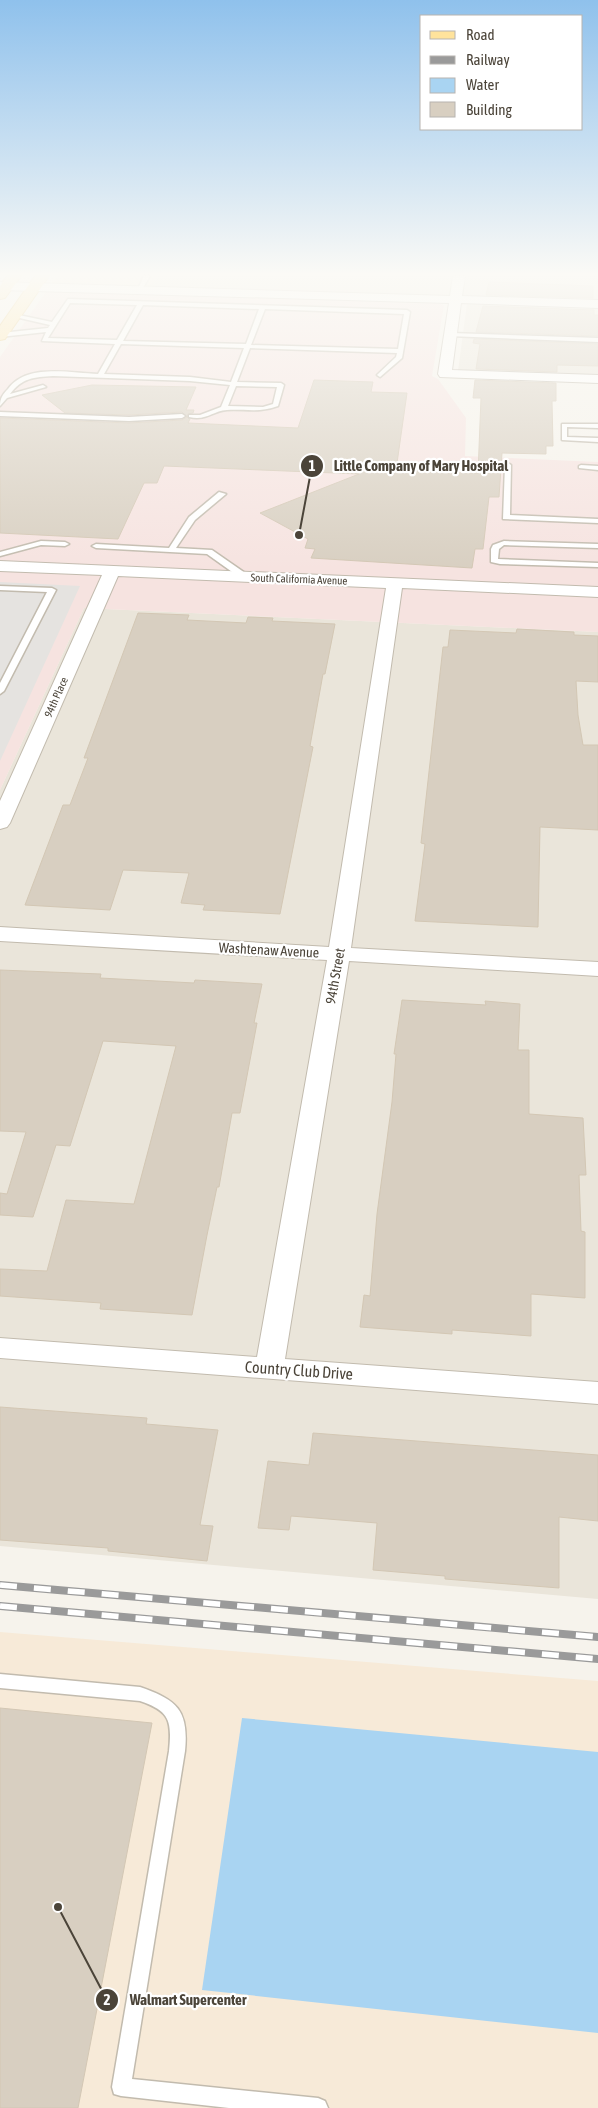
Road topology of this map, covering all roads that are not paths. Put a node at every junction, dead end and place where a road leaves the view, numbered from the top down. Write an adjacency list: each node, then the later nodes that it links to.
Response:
1 (237, 374): 7 (lane)
2 (456, 374): 5 (street)
3 (90, 376): 4 (lane); 6 (lane); 9 (lane)
4 (100, 376): 7 (lane)
5 (598, 379)
6 (65, 382)
7 (233, 384): 11 (lane); 11 (lane)
8 (43, 387): 9 (lane)
9 (5, 396): 10 (lane)
10 (0, 404)
11 (224, 408): 14 (lane)
12 (0, 414): 13 (lane)
13 (182, 416)
14 (191, 416)
15 (598, 426): 16 (lane)
16 (598, 440)
17 (508, 464): 21 (lane)
18 (581, 467): 19 (lane)
19 (598, 468)
20 (222, 494): 25 (lane)
21 (598, 521)
22 (65, 544): 26 (lane)
23 (96, 546): 25 (lane)
24 (598, 546): 27 (lane)
25 (170, 550): 29 (lane)
26 (1, 564): 28 (street, South California Avenue)
27 (598, 565)
28 (112, 571): 29 (street, South California Avenue); 34 (street, 94th Place)
29 (245, 577): 30 (street, South California Avenue)
30 (395, 583): 32 (street, South California Avenue); 36 (street, 94th Street)
31 (0, 588): 33 (lane)
32 (598, 592)
33 (0, 692)
34 (0, 823)
35 (0, 934): 36 (street, Washtenaw Avenue)
36 (339, 954): 37 (street, Washtenaw Avenue); 39 (street, 94th Street)
37 (598, 969)
38 (0, 1348): 39 (street, Country Club Drive)
39 (269, 1368): 40 (street, Country Club Drive)
40 (598, 1393)
41 (0, 1681): 42 (lane)
42 (318, 2108)

